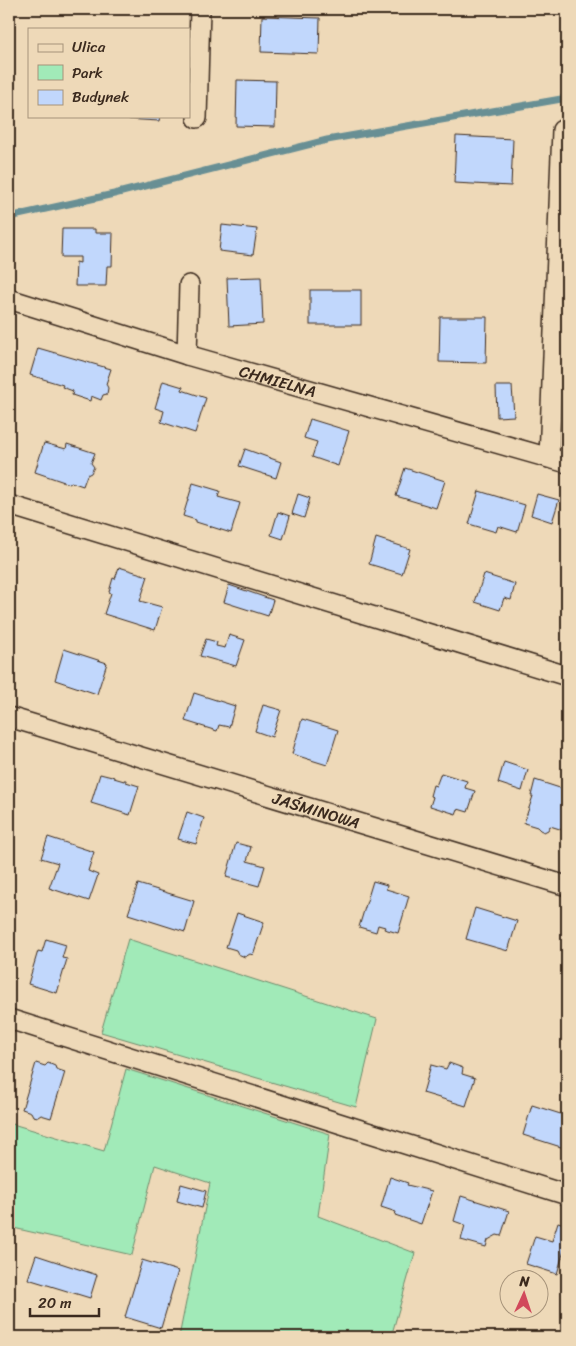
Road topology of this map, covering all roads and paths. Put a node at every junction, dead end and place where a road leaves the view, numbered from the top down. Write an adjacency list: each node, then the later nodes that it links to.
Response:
1 (200, 9): 2 (street)
2 (197, 118)
3 (562, 130): 7 (street)
4 (189, 285): 6 (street)
5 (9, 299): 6 (street, CHMIELNA)
6 (187, 355): 7 (street, CHMIELNA)
7 (549, 458): 8 (street, CHMIELNA)
8 (567, 463)
9 (9, 505): 10 (street)
10 (567, 676)
11 (9, 717): 12 (street, JAŚMINOWA)
12 (567, 886)
13 (9, 1019): 14 (street)
14 (567, 1195)

